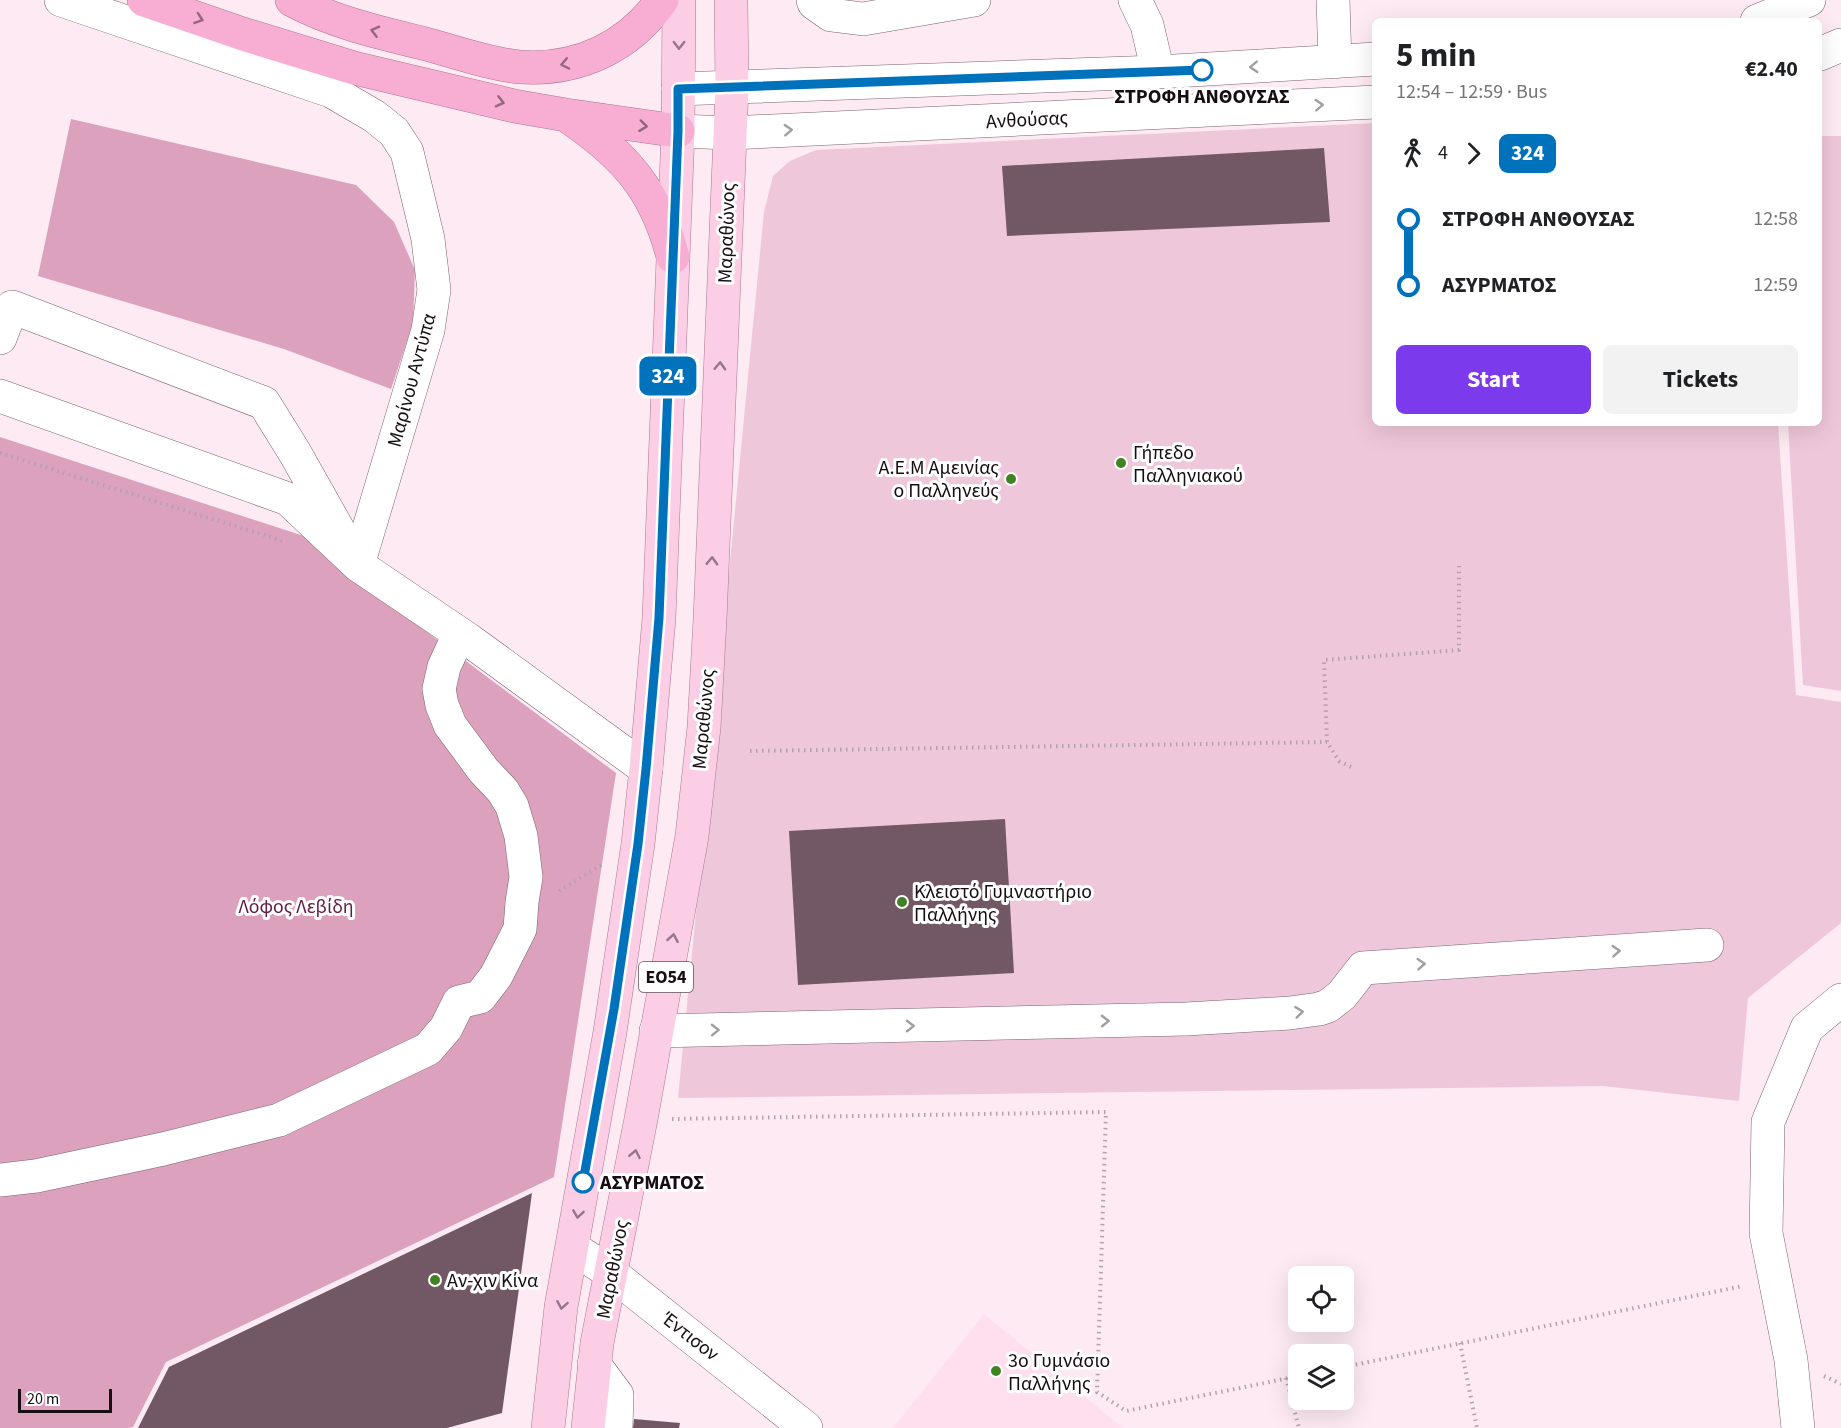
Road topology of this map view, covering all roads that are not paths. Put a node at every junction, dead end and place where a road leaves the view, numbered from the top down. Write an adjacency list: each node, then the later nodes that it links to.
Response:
1 (61, 0): 27 (street, Μαρίνου Αντύπα)
2 (144, 0): 21 (highway, one-way to 21)
3 (292, 0): 4 (highway, one-way to 3)
4 (662, 0)
5 (680, 0): 19 (main road, ΕΟ54, one-way to 19)
6 (731, 0): 18 (main road, Μαραθώνος / ΕΟ54)
7 (813, 0): 8 (street)
8 (974, 0)
9 (1135, 0): 17 (street)
10 (1333, 0): 16 (street)
11 (1809, 0): 12 (street)
12 (1764, 18)
13 (1841, 45): 14 (street)
14 (1822, 53)
15 (1372, 59): 16 (street, Ανθούσας)
16 (1335, 62): 17 (street, Ανθούσας, one-way to 17)
17 (1158, 72): 18 (street, Ανθούσας)
18 (732, 88): 19 (street, Ανθούσας); 23 (main road, Μαραθώνος / ΕΟ54)
19 (678, 89): 22 (main road, ΕΟ54)
20 (1372, 102): 23 (street, Ανθούσας, one-way to 20)
21 (566, 116): 22 (highway, one-way to 22); 24 (highway)
22 (678, 131): 23 (street, Ανθούσας); 24 (main road, ΕΟ54)
23 (730, 133): 32 (main road, Μαραθώνος / ΕΟ54, one-way to 23)
24 (673, 257): 29 (main road, ΕΟ54)
25 (0, 338): 27 (street)
26 (0, 396): 27 (street)
27 (358, 565): 28 (street)
28 (459, 634): 29 (street); 33 (street)
29 (646, 769): 34 (main road, ΕΟ54, one-way to 34)
30 (1707, 945): 32 (street, one-way to 30)
31 (1841, 1000): 41 (street)
32 (656, 1031): 35 (main road, Μαραθώνος / ΕΟ54, one-way to 32)
33 (0, 1180)
34 (573, 1248): 35 (street, Έντισον); 37 (main road, ΕΟ54, one-way to 37)
35 (611, 1273): 36 (main road, Μαραθώνος / ΕΟ54); 40 (street, Έντισον)
36 (594, 1364): 38 (main road, Μαραθώνος / ΕΟ54); 39 (street)
37 (548, 1428)
38 (588, 1428)
39 (616, 1428)
40 (806, 1428)
41 (1798, 1428)

